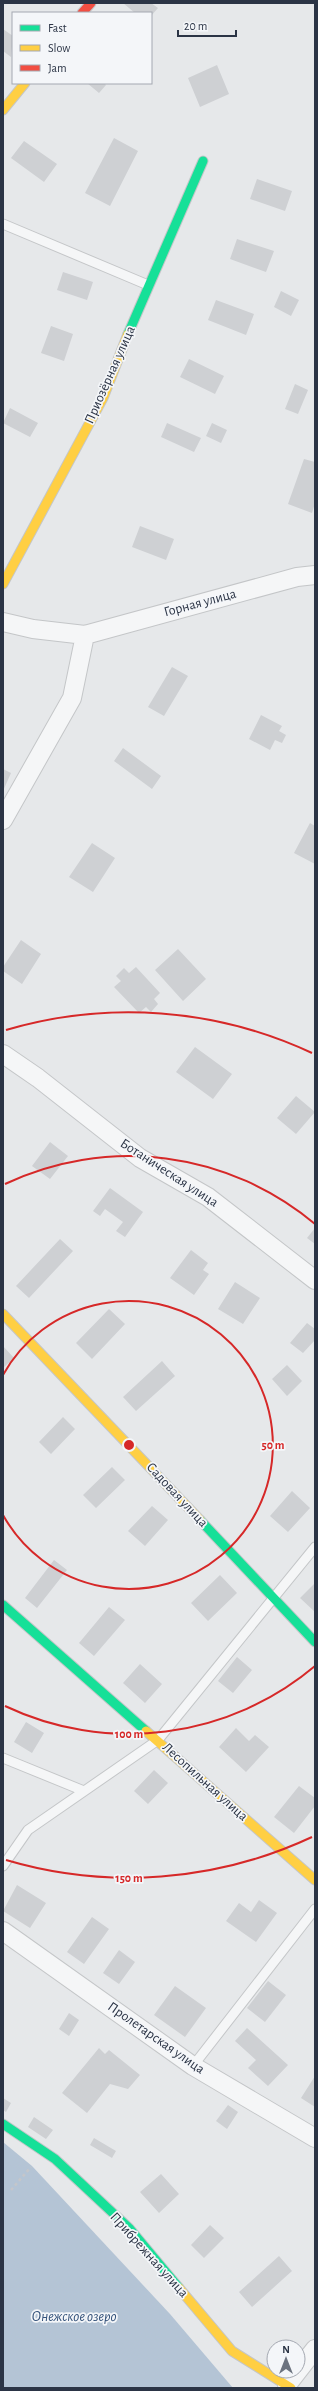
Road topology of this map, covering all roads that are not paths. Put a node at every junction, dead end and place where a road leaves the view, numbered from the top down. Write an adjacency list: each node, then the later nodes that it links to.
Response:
1 (91, 3): 2 (street)
2 (83, 12)
3 (24, 84): 4 (street)
4 (3, 110)
5 (203, 161): 7 (street, Приозёрная улица)
6 (3, 224): 7 (lane)
7 (148, 285): 9 (street, Приозёрная улица)
8 (315, 575): 11 (street, Горная улица)
9 (3, 584)
10 (3, 622): 11 (street, Горная улица)
11 (85, 635): 12 (street)
12 (3, 820)
13 (3, 1054): 14 (street, Ботаническая улица)
14 (315, 1280)
15 (3, 1314): 17 (street, Садовая улица)
16 (315, 1547): 17 (lane)
17 (273, 1597): 19 (street, Садовая улица); 20 (lane)
18 (3, 1605): 20 (street, Лесопильная улица)
19 (315, 1642)
20 (158, 1740): 22 (lane); 24 (street, Лесопильная улица)
21 (3, 1758): 22 (lane)
22 (84, 1792): 23 (lane)
23 (3, 1866)
24 (315, 1880)
25 (315, 1909): 27 (lane)
26 (3, 1931): 27 (street, Пролетарская улица)
27 (193, 2066): 29 (street, Пролетарская улица)
28 (3, 2124): 31 (street, Прибрежная улица)
29 (315, 2138)
30 (315, 2349): 31 (street)
31 (289, 2386)

